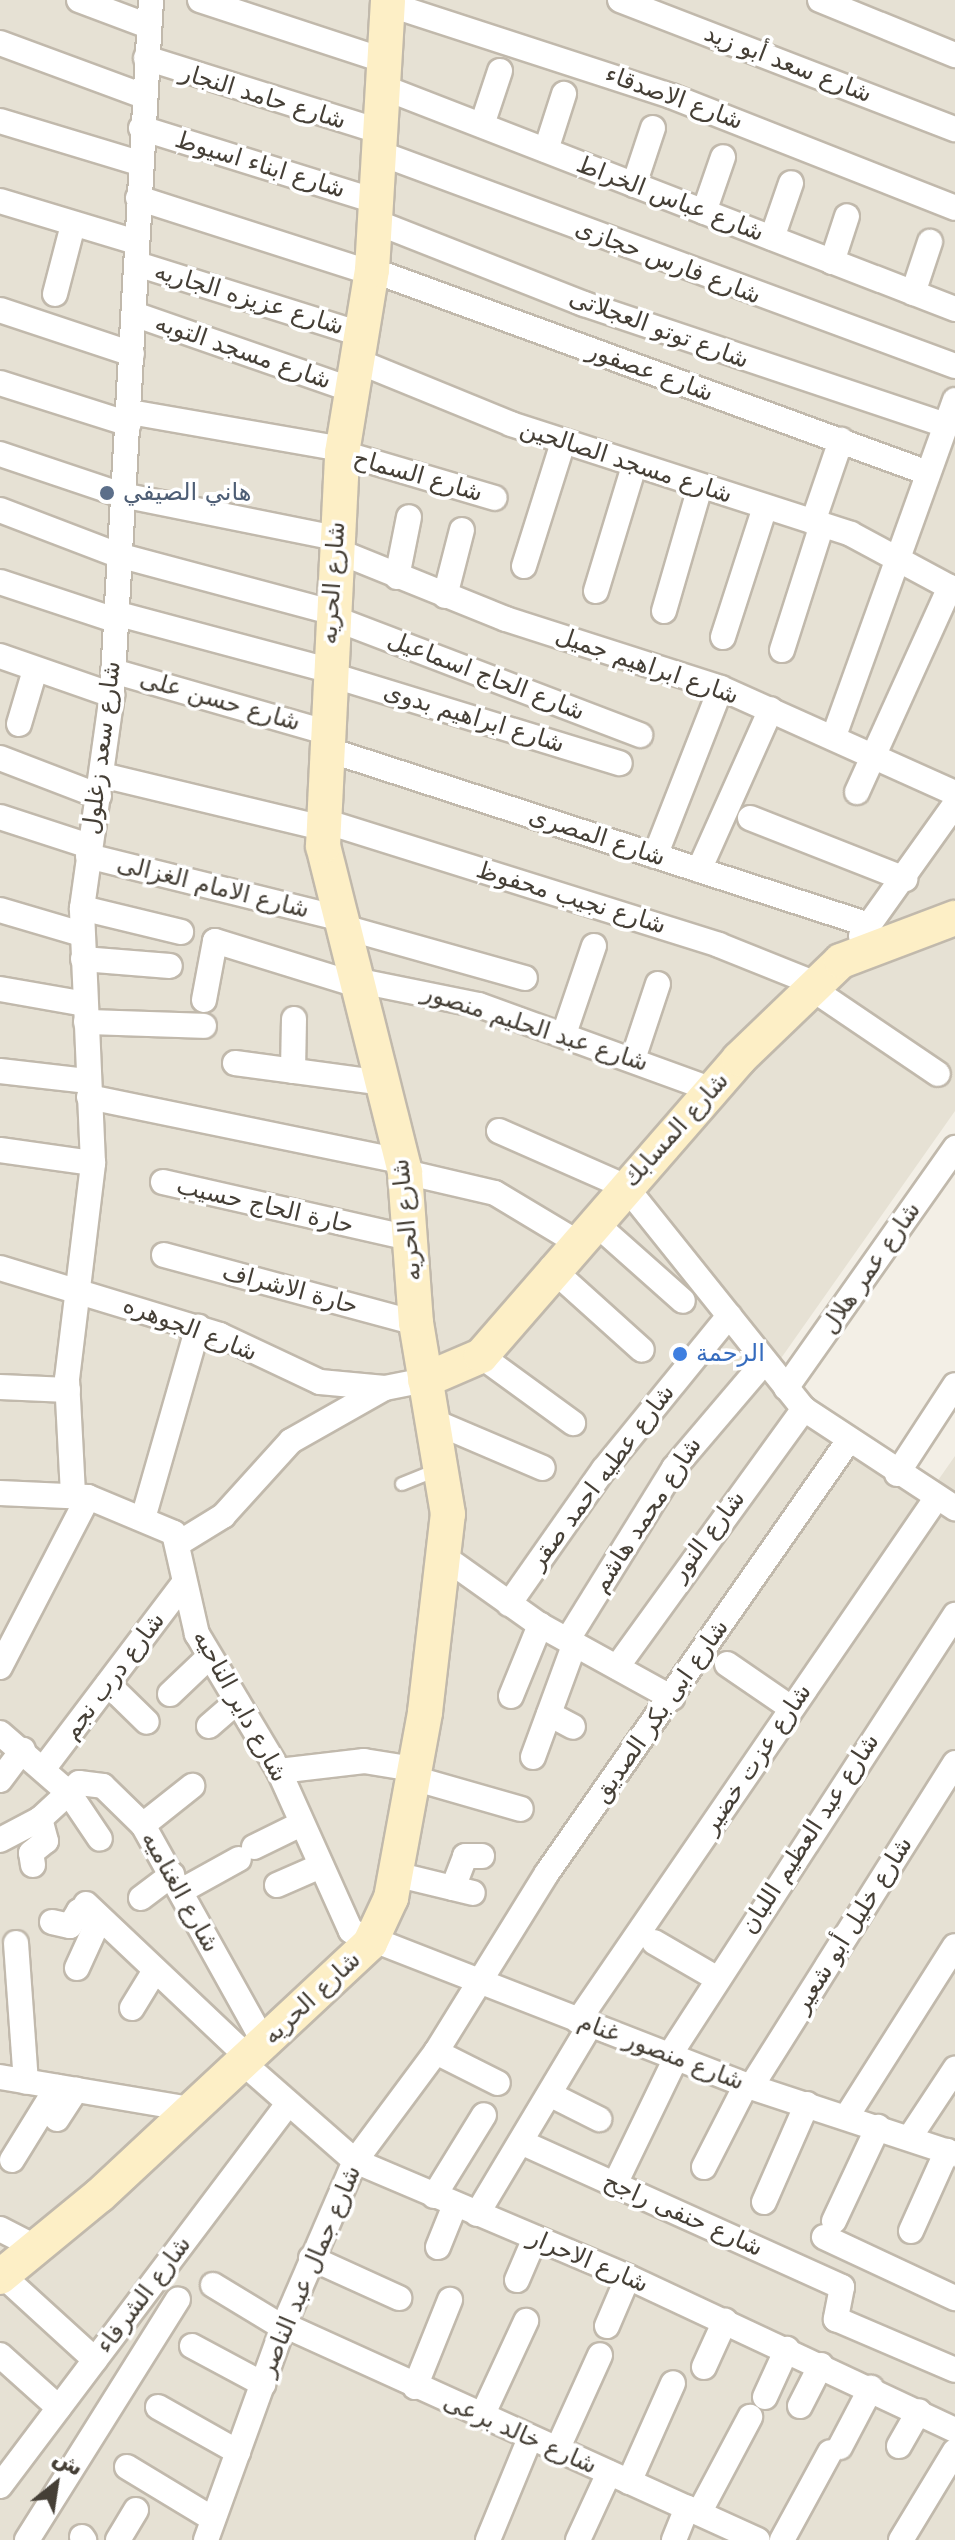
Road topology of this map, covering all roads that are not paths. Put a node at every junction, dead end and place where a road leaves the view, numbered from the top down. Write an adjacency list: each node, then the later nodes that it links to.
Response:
1 (79, 0): 7 (street)
2 (151, 0): 7 (street, شارع سعد زغلول)
3 (200, 0): 12 (street, شارع عباس الخراط)
4 (620, 0): 19 (street, شارع سعد أبو زيد)
5 (820, 0): 9 (street)
6 (388, 2): 12 (street, شارع الحريه); 27 (street, شارع الاصدقاء)
7 (148, 26): 10 (street, شارع سعد زغلول)
8 (0, 43): 14 (street)
9 (955, 55)
10 (146, 58): 14 (street, شارع سعد زغلول); 20 (street, شارع حامد النجار)
11 (500, 71): 16 (street)
12 (386, 75): 16 (street, شارع عباس الخراط); 20 (street, شارع الحريه)
13 (564, 94): 21 (street)
14 (143, 96): 17 (street, شارع سعد زغلول)
15 (0, 121): 23 (street)
16 (482, 125): 21 (street, شارع عباس الخراط)
17 (141, 128): 23 (street, شارع سعد زغلول); 29 (street, شارع ابناء اسيوط)
18 (653, 128): 25 (street)
19 (955, 129)
20 (382, 143): 29 (street, شارع الحريه); 45 (street, شارع فارس حجازى)
21 (546, 150): 25 (street, شارع عباس الخراط)
22 (723, 157): 30 (street)
23 (139, 163): 26 (street, شارع سعد زغلول)
24 (791, 183): 33 (street)
25 (634, 185): 30 (street, شارع عباس الخراط)
26 (138, 198): 35 (street, شارع سعد زغلول); 37 (street, شارع عصفور)
27 (955, 208)
28 (2, 210): 32 (street, شارع عزيزه الجاريه)
29 (377, 212): 37 (street, شارع الحريه); 47 (street, شارع توتو العجلاتى)
30 (704, 212): 33 (street, شارع عباس الخراط)
31 (847, 216): 36 (street)
32 (73, 225): 35 (street, شارع عزيزه الجاريه); 39 (street)
33 (772, 238): 36 (street, شارع عباس الخراط)
34 (930, 242): 38 (street)
35 (137, 253): 42 (street, شارع سعد زغلول); 44 (street, شارع عزيزه الجاريه)
36 (832, 262): 38 (street, شارع عباس الخراط)
37 (371, 271): 44 (street, شارع الحريه); 49 (street, شارع عصفور)
38 (913, 293): 40 (street, شارع عباس الخراط)
39 (55, 294)
40 (955, 309)
41 (0, 310): 43 (street)
42 (134, 314): 43 (street, شارع سعد زغلول); 44 (street, شارع مسجد التوبه)
43 (132, 354): 48 (street, شارع سعد زغلول)
44 (356, 362): 50 (street, شارع مسجد الصالحين); 51 (street, شارع الحريه)
45 (955, 366)
46 (0, 383): 48 (street, شارع السماح)
47 (951, 416): 54 (street)
48 (130, 418): 51 (street, شارع السماح); 56 (street, شارع سعد زغلول)
49 (841, 440): 54 (street, شارع عصفور); 61 (street)
50 (563, 442): 53 (street, شارع مسجد الصالحين); 66 (street)
51 (342, 451): 57 (street, شارع السماح); 63 (street, شارع الحريه)
52 (0, 454): 56 (street, شارع ابراهيم جميل)
53 (634, 466): 55 (street, شارع مسجد الصالحين); 70 (street)
54 (928, 473): 64 (street)
55 (700, 487): 58 (street, شارع مسجد الصالحين); 72 (street)
56 (122, 495): 63 (street, شارع ابراهيم جميل); 65 (street, شارع سعد زغلول)
57 (495, 498)
58 (765, 507): 61 (street, شارع مسجد الصالحين); 75 (street)
59 (0, 510): 65 (street, شارع الحاج اسماعيل)
60 (409, 517): 67 (street)
61 (818, 523): 64 (street, شارع مسجد الصالحين); 76 (street)
62 (462, 530): 71 (street)
63 (335, 544): 67 (street, شارع ابراهيم جميل); 73 (street, شارع الحريه)
64 (898, 554): 69 (street, شارع مسجد الصالحين); 85 (street)
65 (118, 555): 73 (street, شارع الحاج اسماعيل); 74 (street, شارع سعد زغلول)
66 (524, 566)
67 (397, 577): 71 (street, شارع ابراهيم جميل)
68 (0, 582): 74 (street, شارع ابراهيم بدوى)
69 (952, 588): 87 (street)
70 (596, 591)
71 (445, 596): 81 (street, شارع ابراهيم جميل)
72 (664, 611)
73 (330, 615): 79 (street, شارع الحريه); 84 (street, شارع الحاج اسماعيل)
74 (115, 617): 79 (street, شارع ابراهيم بدوى); 80 (street, شارع سعد زغلول)
75 (723, 637)
76 (782, 650)
77 (0, 656): 78 (street, شارع حسن على)
78 (35, 670): 80 (street, شارع حسن على); 83 (street)
79 (328, 672): 86 (street, شارع الحريه); 89 (street, شارع ابراهيم بدوى)
80 (112, 683): 86 (street, شارع حسن على); 90 (street, شارع سعد زغلول)
81 (721, 688): 82 (street, شارع ابراهيم جميل); 97 (street)
82 (771, 709): 85 (street, شارع ابراهيم جميل); 98 (street)
83 (19, 724)
84 (640, 735)
85 (834, 736): 87 (street, شارع ابراهيم جميل)
86 (326, 740): 95 (street, شارع الحريه); 97 (street, شارع المصرى)
87 (874, 753): 91 (street); 92 (street, شارع ابراهيم جميل)
88 (0, 758): 90 (street, شارع نجيب محفوظ)
89 (620, 763)
90 (101, 785): 95 (street, شارع نجيب محفوظ); 96 (street, شارع سعد زغلول)
91 (857, 792)
92 (954, 794): 99 (street)
93 (0, 817): 96 (street, شارع الامام الغزالى)
94 (750, 818): 99 (street)
95 (323, 824): 103 (street, شارع الحريه); 111 (street, شارع نجيب محفوظ)
96 (88, 851): 100 (street, شارع سعد زغلول); 103 (street, شارع الامام الغزالى)
97 (655, 856): 98 (street, شارع المصرى)
98 (699, 870): 104 (street, شارع المصرى)
99 (905, 879): 104 (street)
100 (82, 908): 105 (street); 106 (street, شارع سعد زغلول)
101 (0, 910): 106 (street)
102 (955, 918): 111 (street, شارع المسابك)
103 (339, 922): 110 (street, شارع الامام الغزالى); 112 (street, شارع الحريه)
104 (869, 925): 111 (street)
105 (181, 932)
106 (81, 934): 108 (street, شارع سعد زغلول)
107 (594, 946): 119 (street)
108 (83, 959): 109 (street); 116 (street, شارع سعد زغلول)
109 (170, 966)
110 (525, 978)
111 (823, 978): 124 (street, شارع نجيب محفوظ); 127 (street, شارع المسابك)
112 (356, 982): 115 (street, شارع عبد الحليم منصور); 119 (street, شارع عبد الحليم منصور); 125 (street, شارع الحريه)
113 (658, 984): 120 (street)
114 (0, 989): 116 (street)
115 (204, 1000)
116 (86, 1013): 118 (street); 126 (street, شارع سعد زغلول)
117 (294, 1019): 123 (street)
118 (204, 1026)
119 (564, 1034): 120 (street, شارع عبد الحليم منصور)
120 (633, 1059): 127 (street, شارع عبد الحليم منصور)
121 (235, 1063): 123 (street)
122 (0, 1071): 126 (street)
123 (293, 1071): 125 (street)
124 (938, 1074)
125 (383, 1083): 132 (street, شارع الحريه)
126 (88, 1089): 131 (street, شارع سعد زغلول); 132 (street)
127 (712, 1090): 134 (street, شارع المسابك)
128 (499, 1131): 134 (street)
129 (955, 1148): 152 (street, شارع عمر هلال)
130 (0, 1150): 131 (street)
131 (93, 1163): 140 (street, شارع سعد زغلول)
132 (403, 1166): 135 (street); 136 (street, شارع الحريه)
133 (163, 1182): 136 (street, حارة الحاج حسيب)
134 (626, 1187): 135 (street, شارع المسابك); 142 (street)
135 (584, 1231): 139 (street, شارع المسابك); 141 (street)
136 (414, 1239): 143 (street, شارع الحريه)
137 (164, 1255): 143 (street, حارة الاشراف)
138 (0, 1268): 140 (street, شارع الجوهره)
139 (551, 1268): 145 (street); 146 (street, شارع المسابك)
140 (81, 1287): 144 (street, شارع الجوهره); 153 (street, شارع سعد زغلول)
141 (683, 1301)
142 (729, 1316): 147 (street); 169 (street, شارع عطيه احمد صقر)
143 (416, 1323): 148 (street, شارع الحريه)
144 (198, 1327): 151 (street, شارع الجوهره); 165 (street)
145 (642, 1350)
146 (481, 1356): 148 (street, شارع المسابك); 156 (street)
147 (765, 1361): 152 (street); 172 (street, شارع محمد هاشم)
148 (425, 1380): 151 (street, شارع الجوهره); 155 (street, شارع الحريه)
149 (955, 1385): 160 (street)
150 (0, 1387): 153 (street)
151 (385, 1388): 166 (street)
152 (786, 1388): 154 (street)
153 (68, 1390): 163 (street, شارع سعد زغلول)
154 (804, 1409): 157 (street); 176 (street, شارع النور)
155 (435, 1422): 158 (street, شارع الحريه); 159 (street)
156 (573, 1423)
157 (847, 1443): 160 (street); 180 (street, شارع ابى بكر الصديق)
158 (442, 1468): 161 (lane); 167 (street, شارع الحريه)
159 (543, 1468)
160 (897, 1474): 164 (street)
161 (402, 1484)
162 (0, 1493): 163 (street)
163 (80, 1495): 165 (street); 175 (street)
164 (946, 1502): 182 (street, شارع عزت خضير)
165 (144, 1515): 166 (street)
166 (179, 1543): 168 (street, شارع داير الناحيه)
167 (447, 1559): 169 (street); 193 (street, شارع الحريه)
168 (184, 1583): 173 (street, شارع داير الناحيه); 177 (street, شارع درب نجم)
169 (509, 1604): 171 (street)
170 (955, 1615): 218 (street, شارع عبد العظيم اللبان)
171 (540, 1625): 172 (street); 179 (street)
172 (571, 1641): 176 (street); 183 (street, شارع محمد هاشم)
173 (209, 1657): 178 (street); 181 (street, شارع داير الناحيه)
174 (727, 1664): 182 (street)
175 (0, 1667)
176 (617, 1667): 180 (street)
177 (108, 1684): 184 (street); 191 (street, شارع درب نجم)
178 (170, 1694)
179 (511, 1696)
180 (672, 1698): 219 (street, شارع ابى بكر الصديق)
181 (237, 1702): 185 (street); 192 (street, شارع داير الناحيه)
182 (791, 1708): 221 (street, شارع عزت خضير)
183 (549, 1714): 186 (street); 189 (street, شارع محمد هاشم)
184 (147, 1722)
185 (209, 1726)
186 (573, 1727)
187 (0, 1733): 188 (street, شارع الغناميه)
188 (23, 1750): 191 (street, شارع الغناميه); 194 (street)
189 (533, 1757)
190 (955, 1763): 229 (street, شارع خليل أبو شعير)
191 (44, 1768): 196 (street, شارع الغناميه)
192 (279, 1771): 193 (street); 199 (street, شارع داير الناحيه)
193 (414, 1774): 197 (street); 206 (street, شارع الحريه)
194 (0, 1780)
195 (192, 1786): 200 (street)
196 (69, 1793): 198 (street); 200 (street, شارع الغناميه); 201 (street, شارع الغناميه)
197 (521, 1809)
198 (40, 1819): 202 (street); 204 (street)
199 (301, 1824): 205 (street, شارع داير الناحيه); 207 (street)
200 (143, 1825): 207 (street, شارع الغناميه)
201 (100, 1839)
202 (0, 1840)
203 (482, 1856): 206 (street)
204 (33, 1865)
205 (318, 1867): 208 (street); 214 (street, شارع داير الناحيه)
206 (395, 1874): 214 (street, شارع الحريه)
207 (176, 1883): 209 (street); 223 (street, شارع الغناميه)
208 (277, 1885)
209 (141, 1898)
210 (93, 1912): 211 (street); 216 (street); 217 (street, شارع الاحرار)
211 (52, 1922)
212 (654, 1942): 218 (street)
213 (16, 1943): 227 (street)
214 (370, 1943): 219 (street, شارع منصور غنام); 223 (street, شارع الحريه)
215 (955, 1946): 236 (street)
216 (77, 1968)
217 (154, 1972): 220 (street); 223 (street, شارع الاحرار)
218 (716, 1978): 224 (street, شارع عبد العظيم اللبان)
219 (479, 1983): 221 (street, شارع منصور غنام); 222 (street, شارع جمال عبد الناصر)
220 (132, 2008)
221 (584, 2023): 224 (street, شارع منصور غنام); 231 (street, شارع عزت خضير)
222 (436, 2052): 228 (street); 244 (street, شارع جمال عبد الناصر)
223 (251, 2054): 233 (street, شارع الاحرار); 234 (street, شارع الحريه)
224 (673, 2057): 229 (street, شارع منصور غنام); 246 (street)
225 (955, 2069): 240 (street)
226 (0, 2077): 227 (street)
227 (26, 2082): 230 (street)
228 (498, 2083)
229 (748, 2086): 232 (street, شارع منصور غنام); 245 (street, شارع خليل أبو شعير)
230 (66, 2088): 234 (street); 237 (street); 243 (street)
231 (551, 2095): 238 (street); 241 (street, شارع عزت خضير)
232 (807, 2104): 236 (street, شارع منصور غنام); 247 (street)
233 (287, 2105): 244 (street, شارع الاحرار); 271 (street, شارع الشرفاء)
234 (190, 2109): 253 (street, شارع الحريه)
235 (484, 2115): 248 (street)
236 (847, 2116): 239 (street, شارع منصور غنام)
237 (57, 2119)
238 (599, 2119)
239 (878, 2127): 240 (street, شارع منصور غنام); 260 (street)
240 (910, 2137): 242 (street, شارع منصور غنام)
241 (523, 2143): 246 (street, شارع حنفى راجح); 248 (street, شارع عزت خضير)
242 (951, 2153): 250 (street)
243 (12, 2160)
244 (355, 2161): 248 (street, شارع الاحرار); 254 (street, شارع جمال عبد الناصر)
245 (704, 2167)
246 (615, 2184): 274 (street, شارع حنفى راجح)
247 (764, 2202)
248 (455, 2205): 251 (street, شارع الاحرار); 252 (street)
249 (0, 2229): 253 (street)
250 (911, 2231)
251 (535, 2238): 256 (street, شارع الاحرار); 257 (street)
252 (438, 2247)
253 (37, 2248): 255 (street, شارع الحريه)
254 (311, 2258): 259 (street); 265 (street, شارع جمال عبد الناصر)
255 (1, 2276): 271 (street)
256 (628, 2277): 264 (street, شارع الاحرار); 266 (street)
257 (517, 2280)
258 (213, 2285): 265 (street, شارع خالد برعى)
259 (399, 2298)
260 (955, 2298)
261 (178, 2299): 299 (street)
262 (450, 2300): 277 (street)
263 (526, 2321): 284 (street)
264 (725, 2321): 268 (street, شارع الاحرار); 273 (street)
265 (284, 2326): 276 (street, شارع جمال عبد الناصر); 277 (street, شارع خالد برعى)
266 (607, 2326)
267 (192, 2346): 276 (street)
268 (787, 2349): 272 (street, شارع الاحرار); 279 (street)
269 (0, 2355): 282 (street)
270 (600, 2355): 289 (street)
271 (95, 2360): 282 (street, شارع الشرفاء)
272 (821, 2365): 278 (street, شارع الاحرار); 280 (street)
273 (704, 2367)
274 (955, 2370)
275 (673, 2383): 294 (street)
276 (263, 2384): 291 (street, شارع جمال عبد الناصر)
277 (415, 2387): 284 (street, شارع خالد برعى)
278 (871, 2388): 283 (street, شارع الاحرار); 305 (street)
279 (765, 2397)
280 (800, 2406)
281 (158, 2407): 291 (street)
282 (59, 2408): 292 (street, شارع الشرفاء)
283 (919, 2411): 286 (street, شارع الاحرار); 288 (street)
284 (482, 2416): 287 (street, شارع خالد برعى)
285 (750, 2417): 297 (street)
286 (955, 2430)
287 (530, 2438): 289 (street, شارع خالد برعى); 301 (street)
288 (899, 2446)
289 (557, 2450): 294 (street, شارع خالد برعى)
290 (955, 2451): 306 (street)
291 (238, 2452): 298 (street, شارع جمال عبد الناصر)
292 (8, 2458): 295 (street, شارع الشرفاء)
293 (127, 2467): 298 (street)
294 (619, 2477): 297 (street, شارع خالد برعى); 302 (street)
295 (0, 2486)
296 (136, 2510): 300 (street)
297 (693, 2510): 303 (street); 304 (street, شارع خالد برعى)
298 (210, 2530)
299 (27, 2540)
300 (118, 2540)
301 (488, 2540)
302 (578, 2540)
303 (674, 2540)
304 (758, 2540)
305 (782, 2540)
306 (901, 2540)

